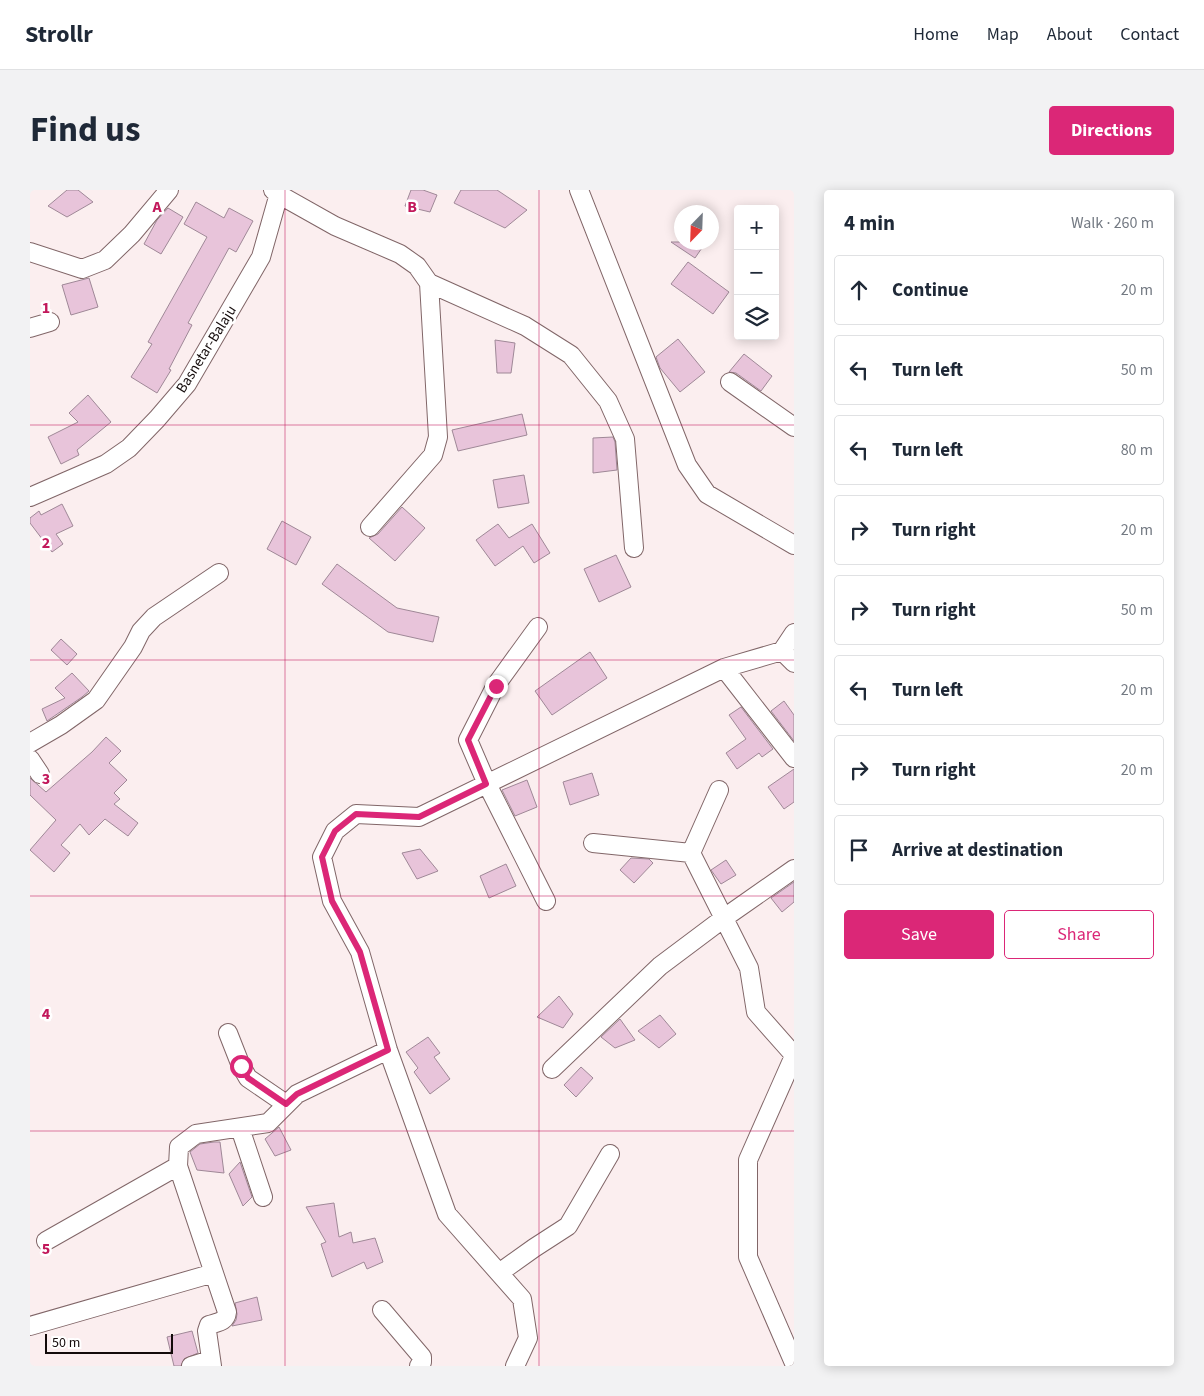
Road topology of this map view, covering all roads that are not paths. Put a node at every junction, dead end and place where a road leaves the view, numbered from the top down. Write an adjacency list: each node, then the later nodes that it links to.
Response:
1 (169, 190): 4 (street)
2 (579, 190): 12 (street)
3 (277, 191): 5 (street); 10 (street, Basnetar-Balaju)
4 (30, 252)
5 (430, 283): 11 (street); 13 (street)
6 (50, 322): 7 (street)
7 (30, 328)
8 (730, 382): 9 (street)
9 (794, 427)
10 (30, 497)
11 (370, 527)
12 (794, 545)
13 (634, 548)
14 (219, 573): 19 (street)
15 (538, 628): 23 (street)
16 (794, 633): 17 (street)
17 (788, 657): 18 (street)
18 (724, 668): 20 (street); 23 (street)
19 (30, 743)
20 (794, 758)
21 (30, 759): 22 (street)
22 (40, 774)
23 (486, 784): 28 (street); 31 (street)
24 (720, 790): 26 (street)
25 (593, 843): 26 (street)
26 (691, 853): 29 (street)
27 (794, 869): 29 (street)
28 (546, 901)
29 (724, 918): 32 (street); 33 (street)
30 (228, 1033): 34 (street)
31 (388, 1050): 34 (street); 40 (street)
32 (794, 1055): 45 (street)
33 (552, 1069)
34 (286, 1104): 35 (street)
35 (240, 1128): 37 (street); 38 (street)
36 (610, 1154): 40 (street)
37 (178, 1166): 39 (street); 41 (street)
38 (263, 1197)
39 (46, 1241)
40 (499, 1273): 48 (street)
41 (214, 1274): 43 (street); 44 (street)
42 (382, 1310): 47 (street)
43 (30, 1326)
44 (211, 1363): 46 (street)
45 (794, 1363)
46 (191, 1366)
47 (419, 1366)
48 (515, 1366)

